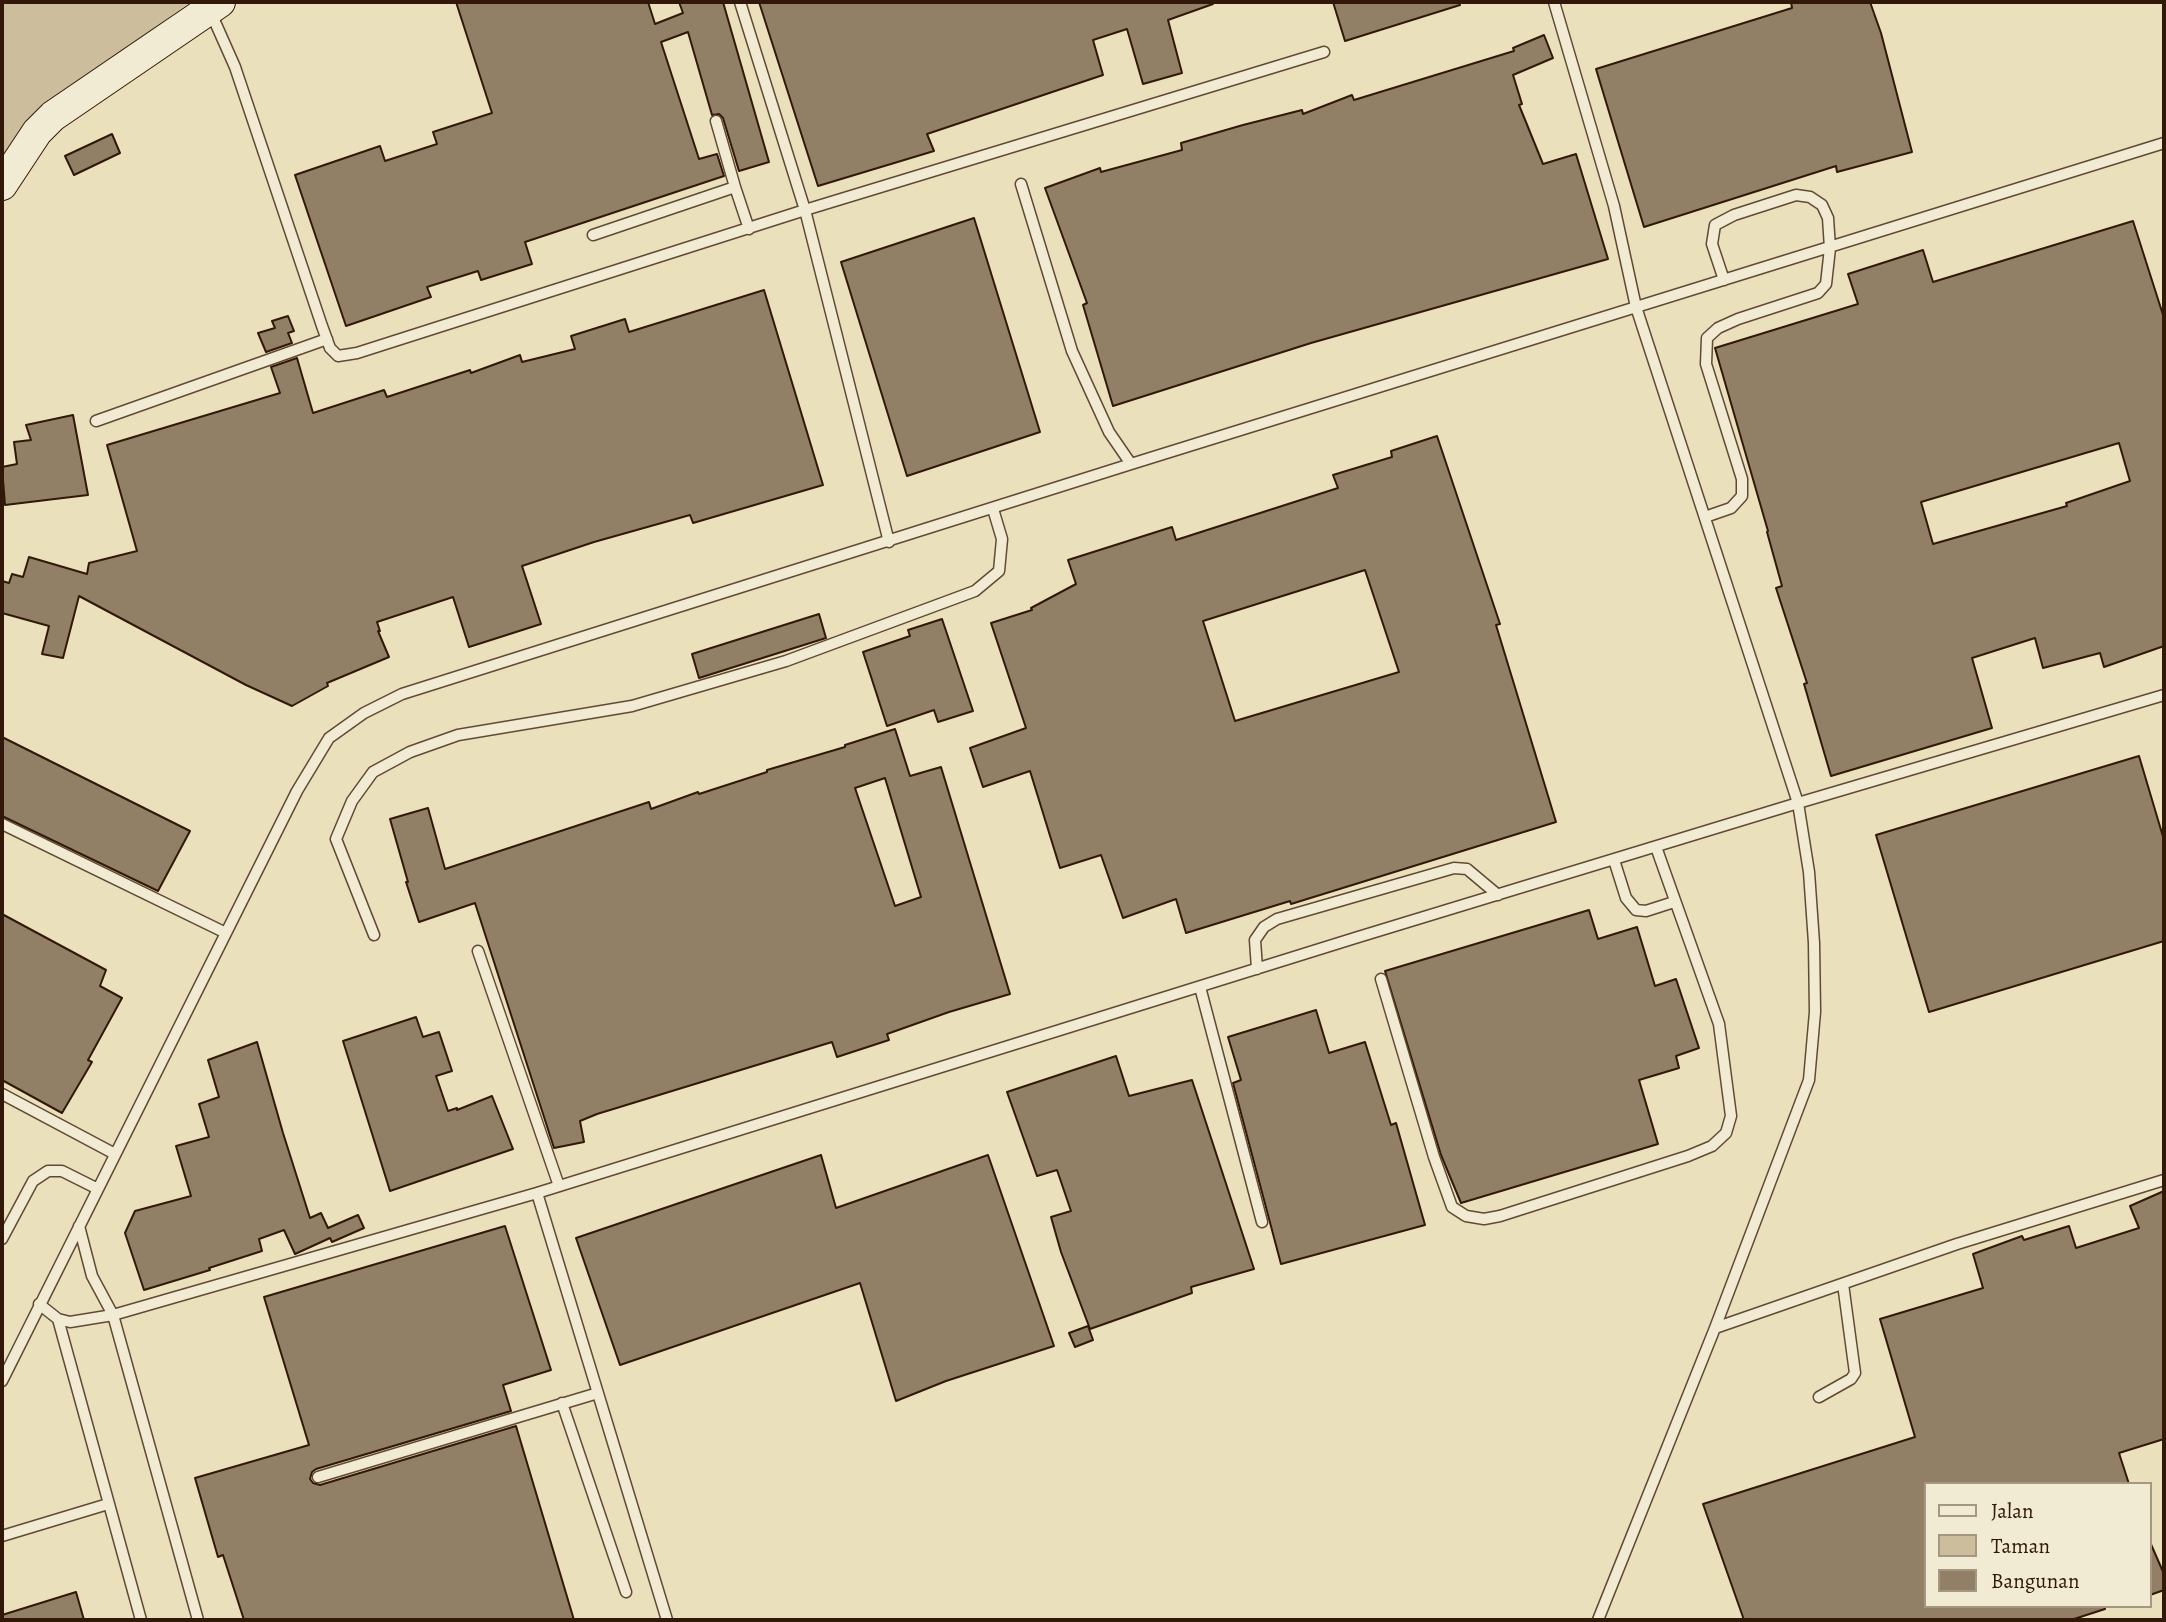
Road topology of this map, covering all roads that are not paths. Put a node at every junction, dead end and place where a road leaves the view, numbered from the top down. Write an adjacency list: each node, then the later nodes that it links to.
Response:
1 (740, 2): 10 (lane)
2 (1554, 2): 15 (lane)
3 (215, 6): 8 (main road); 16 (lane)
4 (1324, 52): 10 (lane)
5 (716, 121): 9 (lane)
6 (2164, 143): 13 (lane)
7 (1021, 184): 18 (lane)
8 (2, 185)
9 (735, 187): 11 (lane); 12 (lane)
10 (805, 210): 11 (lane); 21 (lane)
11 (749, 229): 16 (lane)
12 (593, 235)
13 (1830, 248): 14 (lane); 14 (lane); 20 (lane)
14 (1724, 280): 15 (lane)
15 (1636, 307): 18 (lane); 20 (lane)
16 (327, 339): 17 (lane)
17 (96, 421)
18 (1131, 464): 19 (lane)
19 (993, 509): 21 (lane); 30 (lane)
20 (1705, 517): 23 (lane)
21 (889, 542): 29 (lane)
22 (2164, 695): 23 (lane)
23 (1798, 803): 25 (lane); 48 (lane)
24 (2, 824): 29 (lane)
25 (1656, 847): 26 (lane); 28 (lane)
26 (1614, 860): 27 (lane); 28 (lane)
27 (1497, 895): 32 (lane); 32 (lane)
28 (1674, 902): 33 (lane)
29 (226, 933): 36 (lane)
30 (374, 936)
31 (478, 951): 38 (lane)
32 (1257, 969): 34 (lane)
33 (1381, 979)
34 (1200, 987): 38 (lane); 41 (lane)
35 (2, 1094): 36 (lane)
36 (115, 1154): 39 (lane)
37 (2164, 1180): 44 (lane)
38 (559, 1186): 40 (lane)
39 (98, 1189): 42 (lane); 43 (lane)
40 (537, 1193): 46 (lane); 50 (lane)
41 (1262, 1222)
42 (79, 1226): 45 (lane); 46 (lane)
43 (2, 1238)
44 (1843, 1284): 48 (lane); 51 (lane)
45 (39, 1304): 47 (lane); 49 (lane)
46 (113, 1315): 47 (lane); 58 (lane)
47 (58, 1319): 54 (lane)
48 (1715, 1328): 60 (lane)
49 (2, 1381)
50 (598, 1393): 52 (lane); 59 (lane)
51 (1819, 1397)
52 (562, 1403): 53 (lane); 56 (lane)
53 (318, 1477)
54 (108, 1504): 55 (lane); 57 (lane)
55 (2, 1536)
56 (626, 1592)
57 (141, 1620)
58 (198, 1620)
59 (667, 1620)
60 (1598, 1620)

